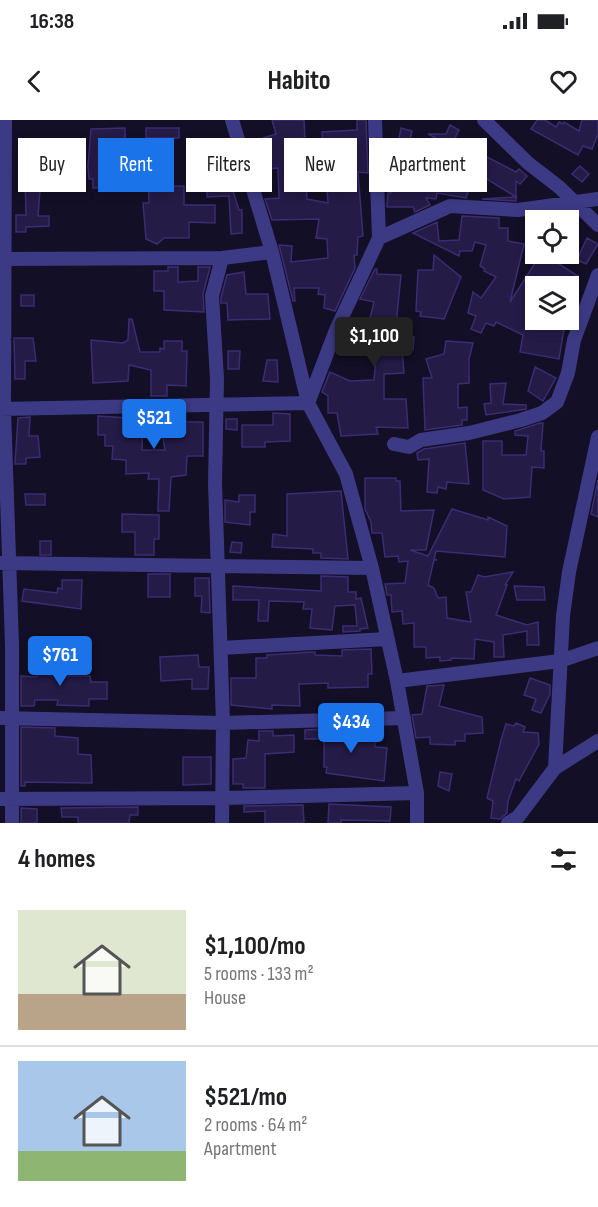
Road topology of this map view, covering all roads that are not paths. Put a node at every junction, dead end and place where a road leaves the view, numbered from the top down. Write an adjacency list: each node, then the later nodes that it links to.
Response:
1 (4, 120): 11 (street)
2 (232, 120): 9 (street)
3 (375, 120): 8 (street)
4 (484, 120): 6 (street)
5 (598, 199): 6 (street)
6 (572, 202): 7 (street); 8 (street)
7 (598, 225)
8 (379, 238): 13 (street)
9 (272, 252): 10 (street); 13 (street)
10 (222, 258): 11 (street); 14 (street)
11 (3, 259): 15 (street)
12 (598, 275): 17 (street)
13 (308, 403): 14 (street); 21 (street)
14 (218, 405): 15 (street); 20 (street)
15 (2, 409): 18 (street)
16 (598, 437): 26 (street)
17 (394, 444)
18 (4, 480): 19 (street)
19 (4, 563): 20 (street); 23 (street)
20 (219, 565): 21 (street); 24 (street)
21 (372, 568): 22 (street)
22 (387, 639): 24 (street); 27 (street)
23 (6, 645): 28 (street)
24 (221, 648): 30 (street)
25 (598, 648): 26 (street)
26 (560, 661): 27 (street); 32 (street)
27 (398, 681): 29 (street)
28 (6, 718): 30 (street); 35 (street)
29 (404, 718): 30 (street); 33 (street)
30 (224, 723): 34 (street)
31 (598, 741): 32 (street)
32 (555, 768): 39 (street)
33 (417, 793): 34 (street); 38 (street)
34 (222, 798): 35 (street); 37 (street)
35 (6, 799): 36 (street)
36 (12, 823)
37 (222, 823)
38 (417, 823)
39 (508, 823)

